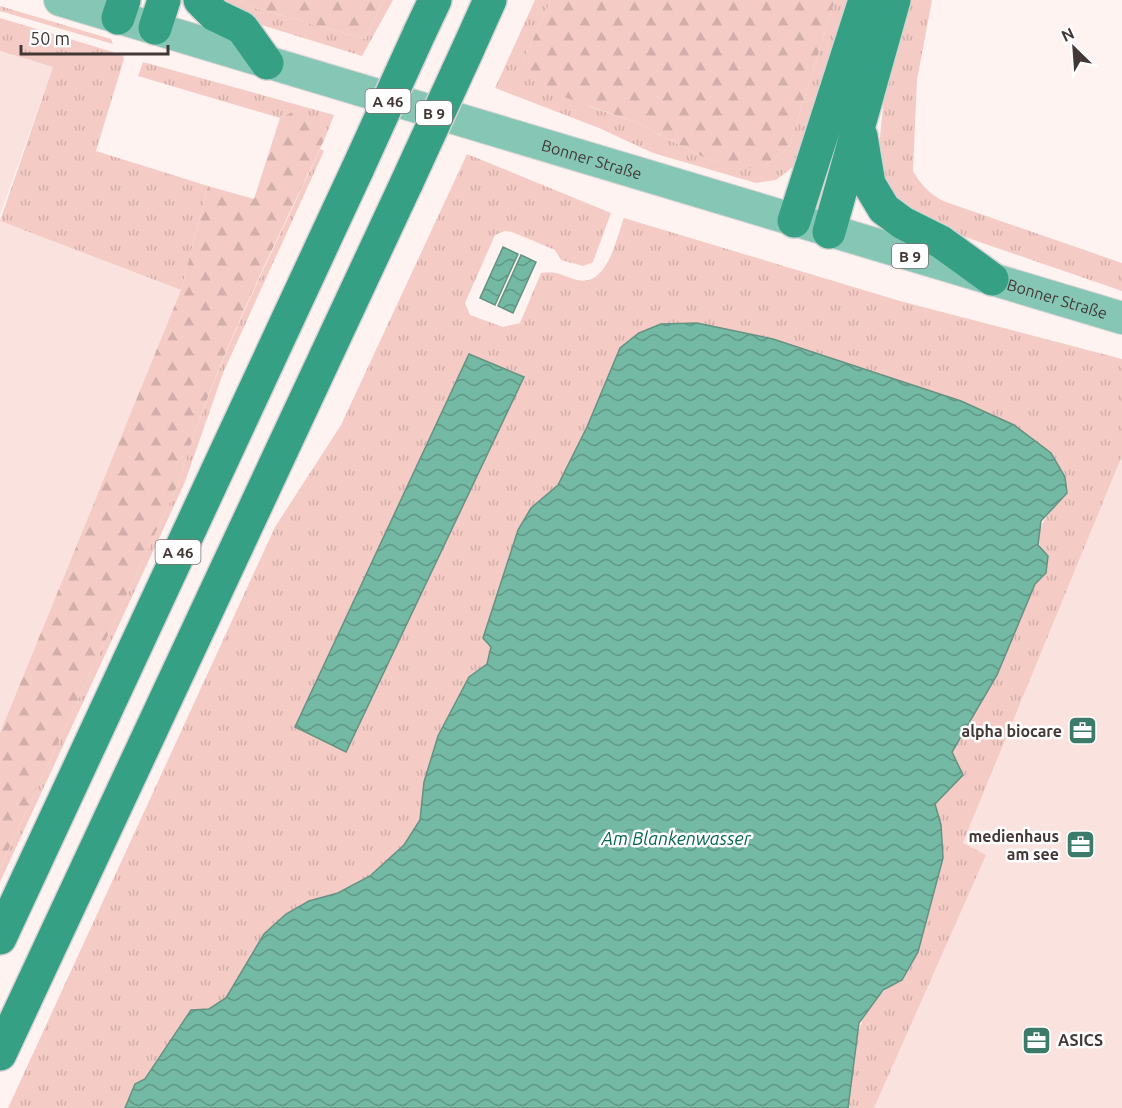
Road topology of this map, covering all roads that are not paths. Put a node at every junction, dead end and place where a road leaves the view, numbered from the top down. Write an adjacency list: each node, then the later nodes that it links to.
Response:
1 (60, 0): 7 (main road, Bonner Straße / B 9)
2 (201, 0): 9 (highway)
3 (435, 0): 15 (highway, A 46, bridge)
4 (490, 0): 16 (highway, bridge)
5 (865, 0): 11 (highway)
6 (894, 0): 10 (highway)
7 (121, 9): 8 (main road, Bonner Straße / B 9)
8 (159, 14): 9 (main road, Bonner Straße / B 9)
9 (267, 63): 11 (main road, Bonner Straße / B 9)
10 (861, 121): 12 (highway); 13 (highway)
11 (794, 221): 12 (main road, Bonner Straße / B 9)
12 (828, 232): 13 (main road, Bonner Straße / B 9)
13 (992, 279): 14 (main road, Bonner Straße / B 9)
14 (1122, 318)
15 (0, 938)
16 (0, 1054)

